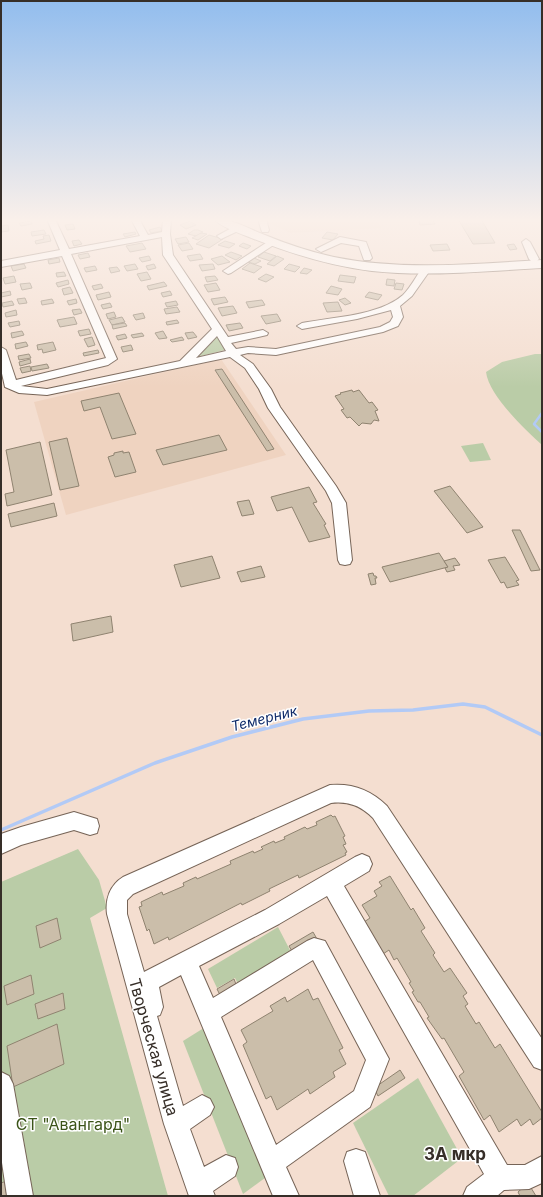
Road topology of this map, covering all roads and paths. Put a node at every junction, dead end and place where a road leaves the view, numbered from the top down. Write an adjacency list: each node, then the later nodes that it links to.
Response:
1 (75, 275): 14 (street)
2 (181, 275): 6 (street)
3 (422, 275): 4 (street)
4 (394, 305): 5 (street); 11 (street)
5 (302, 326)
6 (217, 330): 8 (street); 13 (street)
7 (263, 333): 8 (street)
8 (224, 341): 10 (street)
9 (1, 350): 14 (street)
10 (233, 353): 11 (street); 13 (street); 15 (street)
11 (288, 354): 12 (street)
12 (302, 355)
13 (184, 363): 14 (street)
14 (6, 385)
15 (345, 560)
16 (90, 826): 17 (street)
17 (1, 844)
18 (362, 864): 19 (street)
19 (331, 883): 20 (street); 31 (street)
20 (186, 961): 21 (street); 25 (street)
21 (208, 1013): 28 (street); 28 (street)
22 (542, 1059): 25 (street, Творческая улица)
23 (1, 1084): 26 (street)
24 (202, 1107): 25 (street)
25 (179, 1122): 32 (street, Творческая улица)
26 (7, 1154): 33 (street)
27 (356, 1161): 35 (street)
28 (271, 1163): 34 (street)
29 (226, 1167): 32 (street)
30 (542, 1168): 31 (street)
31 (500, 1178): 36 (street)
32 (200, 1191)
33 (20, 1196)
34 (286, 1196)
35 (367, 1196)
36 (476, 1196)

